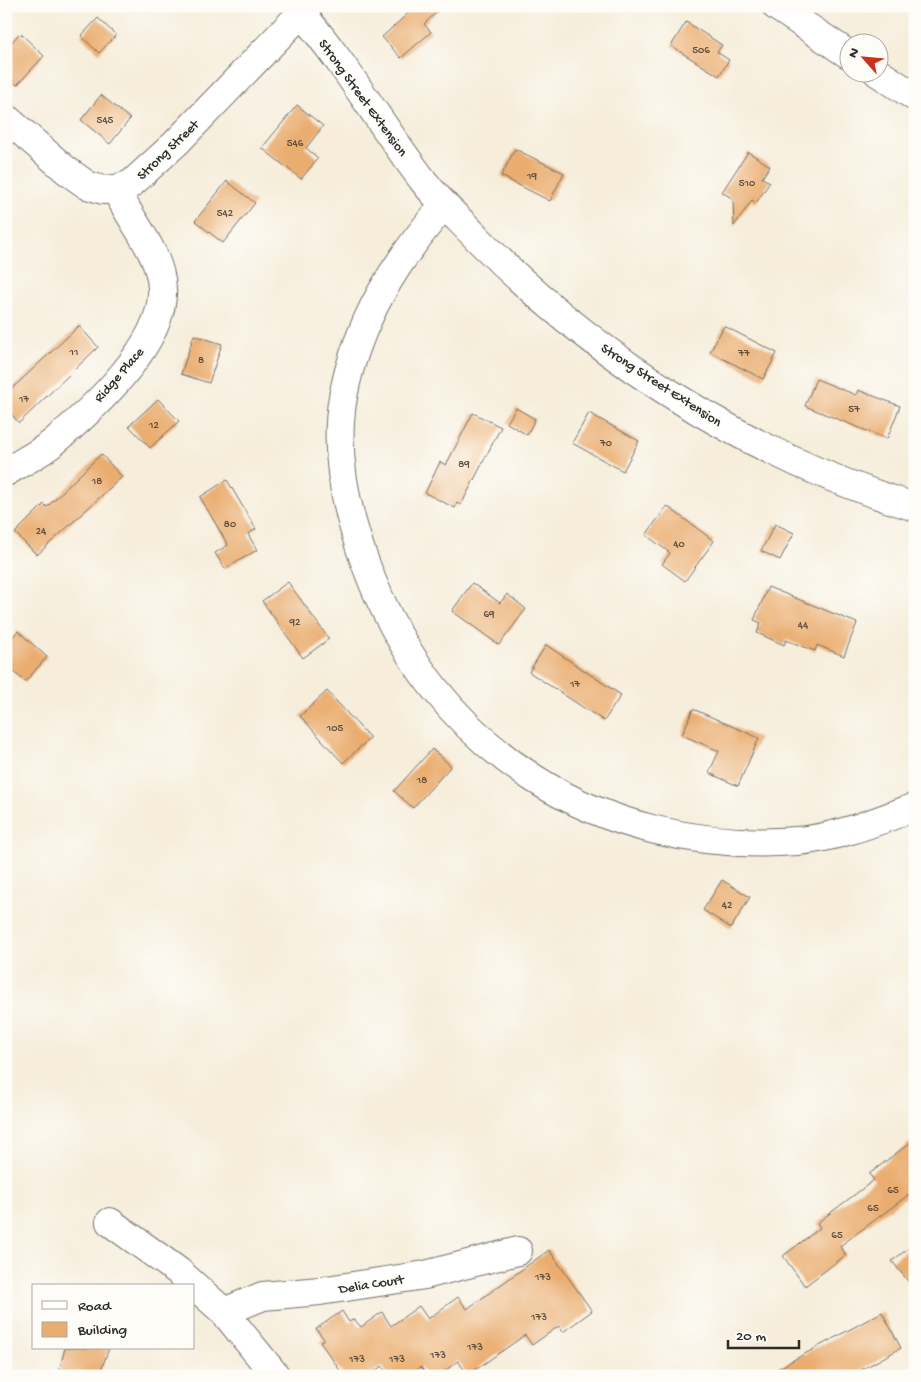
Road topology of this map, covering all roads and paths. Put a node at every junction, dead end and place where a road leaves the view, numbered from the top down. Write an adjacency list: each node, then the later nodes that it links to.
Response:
1 (776, 6): 3 (street)
2 (304, 10): 7 (street, Strong Street); 8 (street, Strong Street Extension)
3 (838, 47)
4 (888, 79): 5 (street)
5 (915, 97)
6 (6, 118): 7 (street)
7 (116, 189): 9 (street, Ridge Place)
8 (444, 206): 10 (street, Strong Street Extension); 11 (street)
9 (6, 472)
10 (915, 507)
11 (915, 807)
12 (110, 1222): 14 (street)
13 (518, 1251): 16 (street, Delia Court)
14 (193, 1284)
15 (195, 1286): 16 (street)
16 (224, 1312): 17 (street)
17 (276, 1376)

